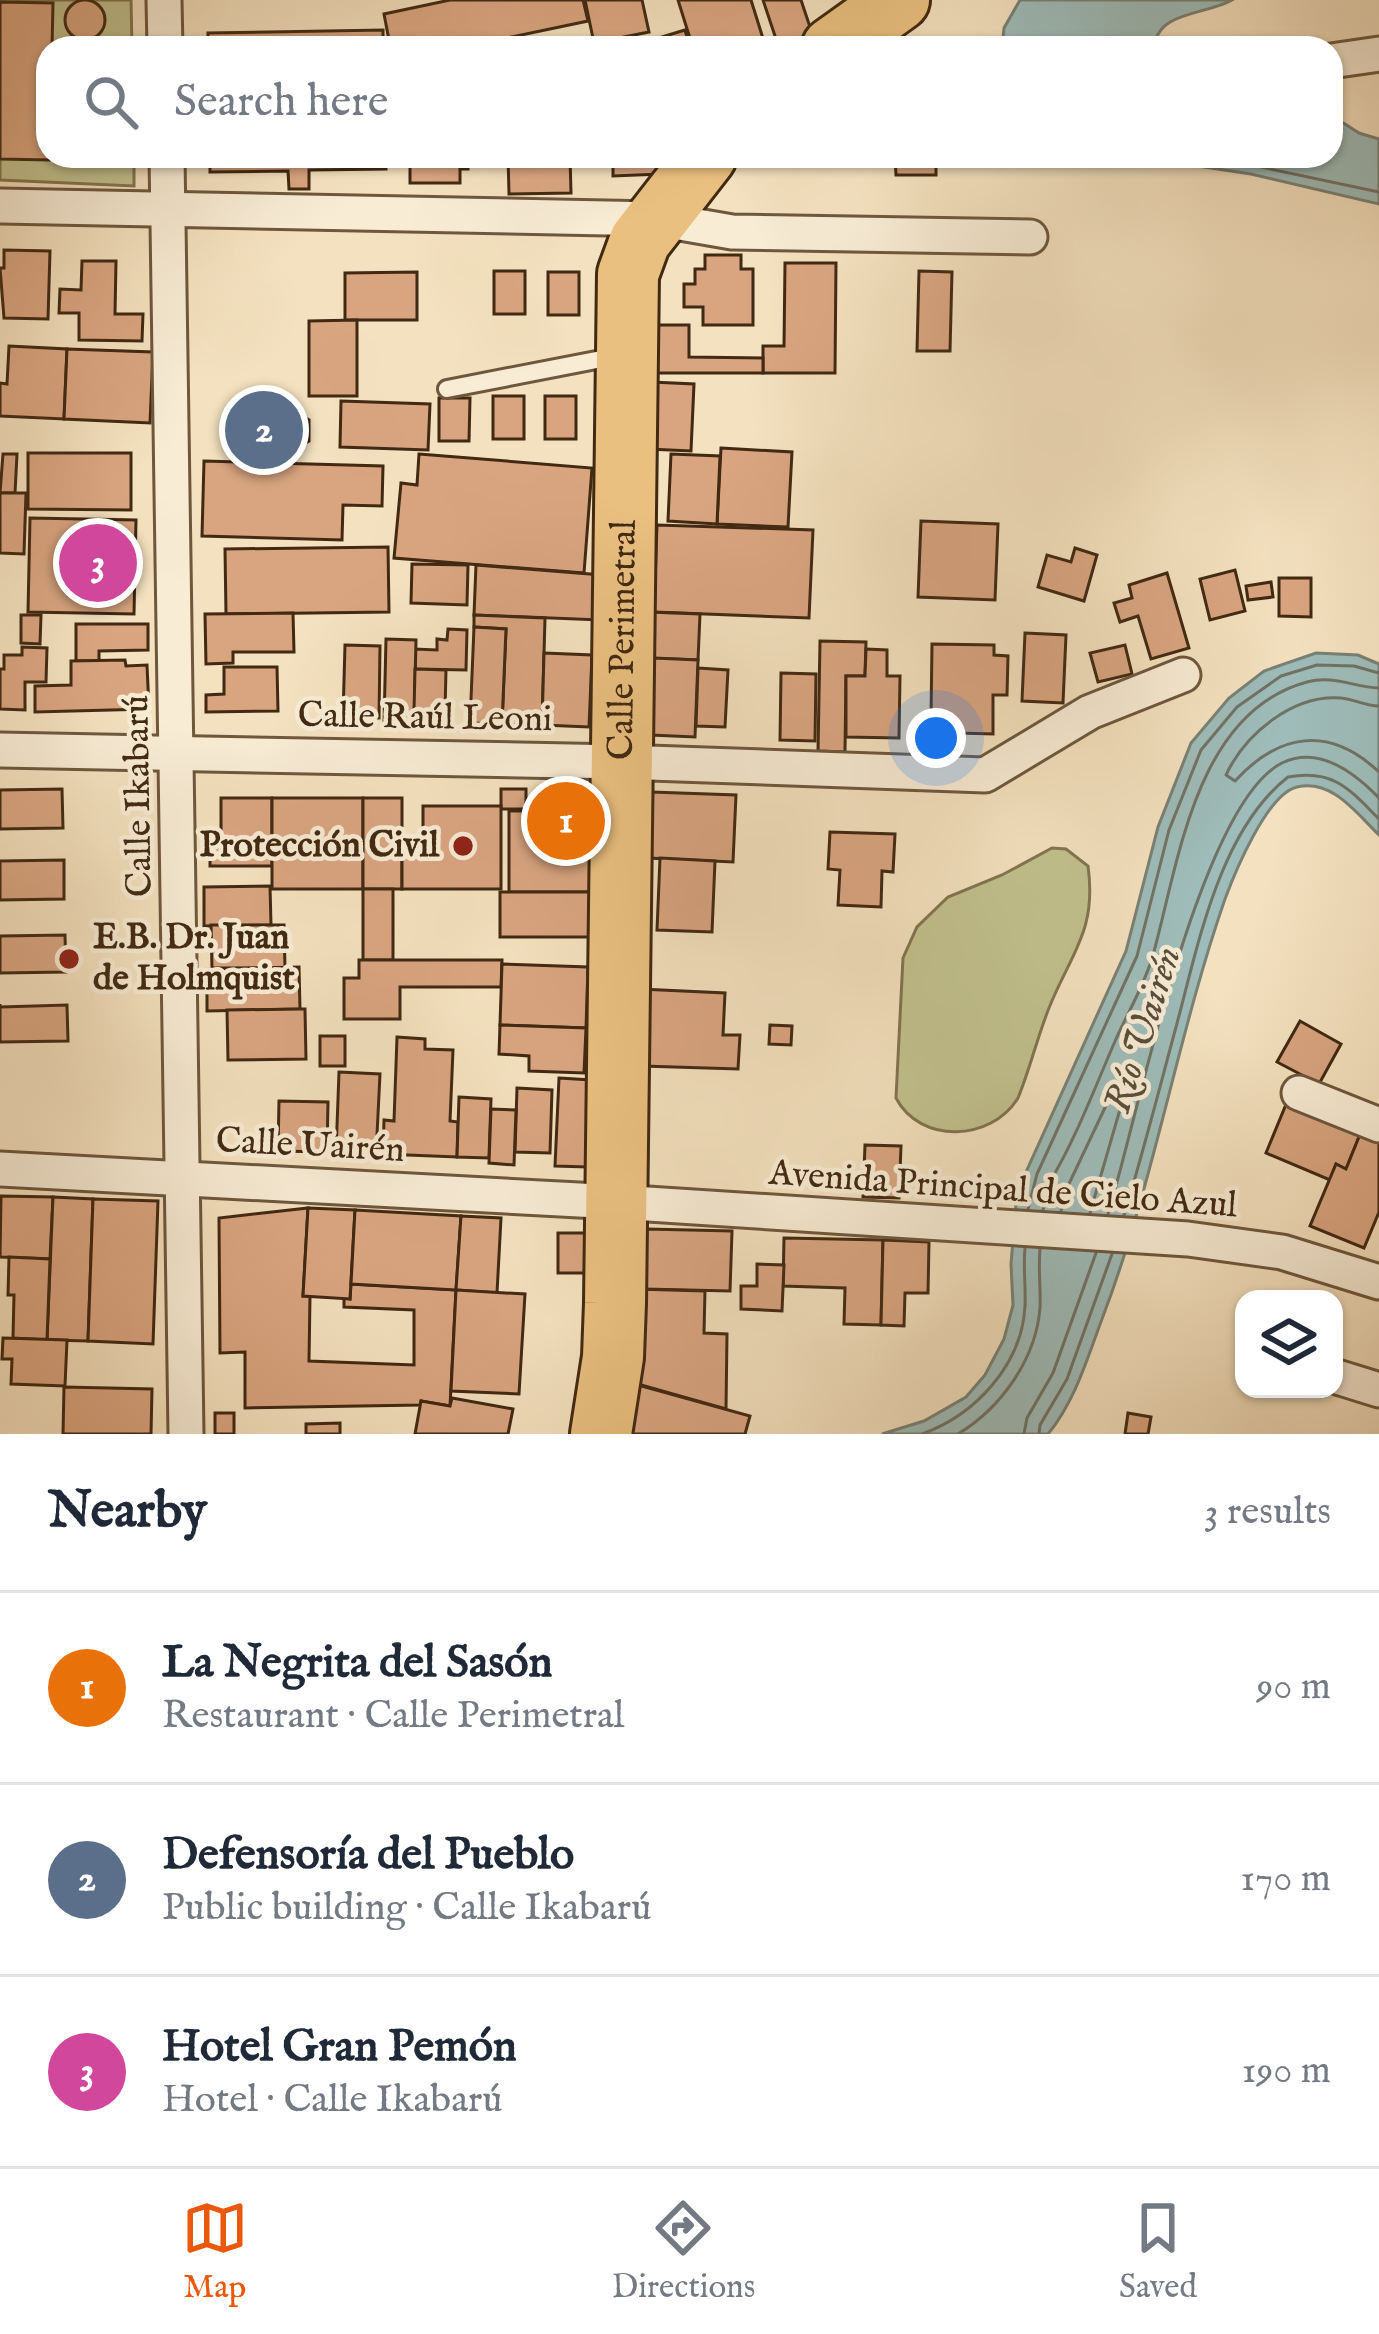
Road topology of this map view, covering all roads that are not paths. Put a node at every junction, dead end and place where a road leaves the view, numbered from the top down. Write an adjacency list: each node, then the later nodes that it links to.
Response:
1 (164, 0): 3 (street)
2 (899, 0): 4 (highway)
3 (165, 36)
4 (849, 36)
5 (1379, 54): 6 (street)
6 (1343, 60)
7 (167, 168): 10 (street, Calle Ikabarú)
8 (697, 168): 11 (highway, Calle Perimetral)
9 (0, 206): 10 (street)
10 (168, 209): 11 (street); 17 (street, Calle Ikabarú)
11 (657, 219): 12 (street); 13 (highway, Calle Perimetral)
12 (1030, 237)
13 (624, 355): 14 (lane); 18 (highway, Calle Perimetral)
14 (447, 389)
15 (1184, 674): 18 (street, Calle Raúl Leoni)
16 (0, 750): 17 (street, Calle Raúl Leoni)
17 (177, 751): 18 (street, Calle Raúl Leoni); 22 (street, Calle Ikabarú)
18 (621, 761): 23 (highway, Calle Perimetral)
19 (1299, 1094): 20 (street)
20 (1379, 1125)
21 (0, 1169): 22 (street, Calle Uairén)
22 (182, 1178): 23 (street, Calle Uairén); 27 (street, Calle Ikabarú)
23 (616, 1202): 24 (street, Avenida Principal de Cielo Azul); 28 (highway, Calle Perimetral)
24 (1379, 1282)
25 (1343, 1379): 26 (street)
26 (1379, 1390)
27 (186, 1434)
28 (601, 1434)

